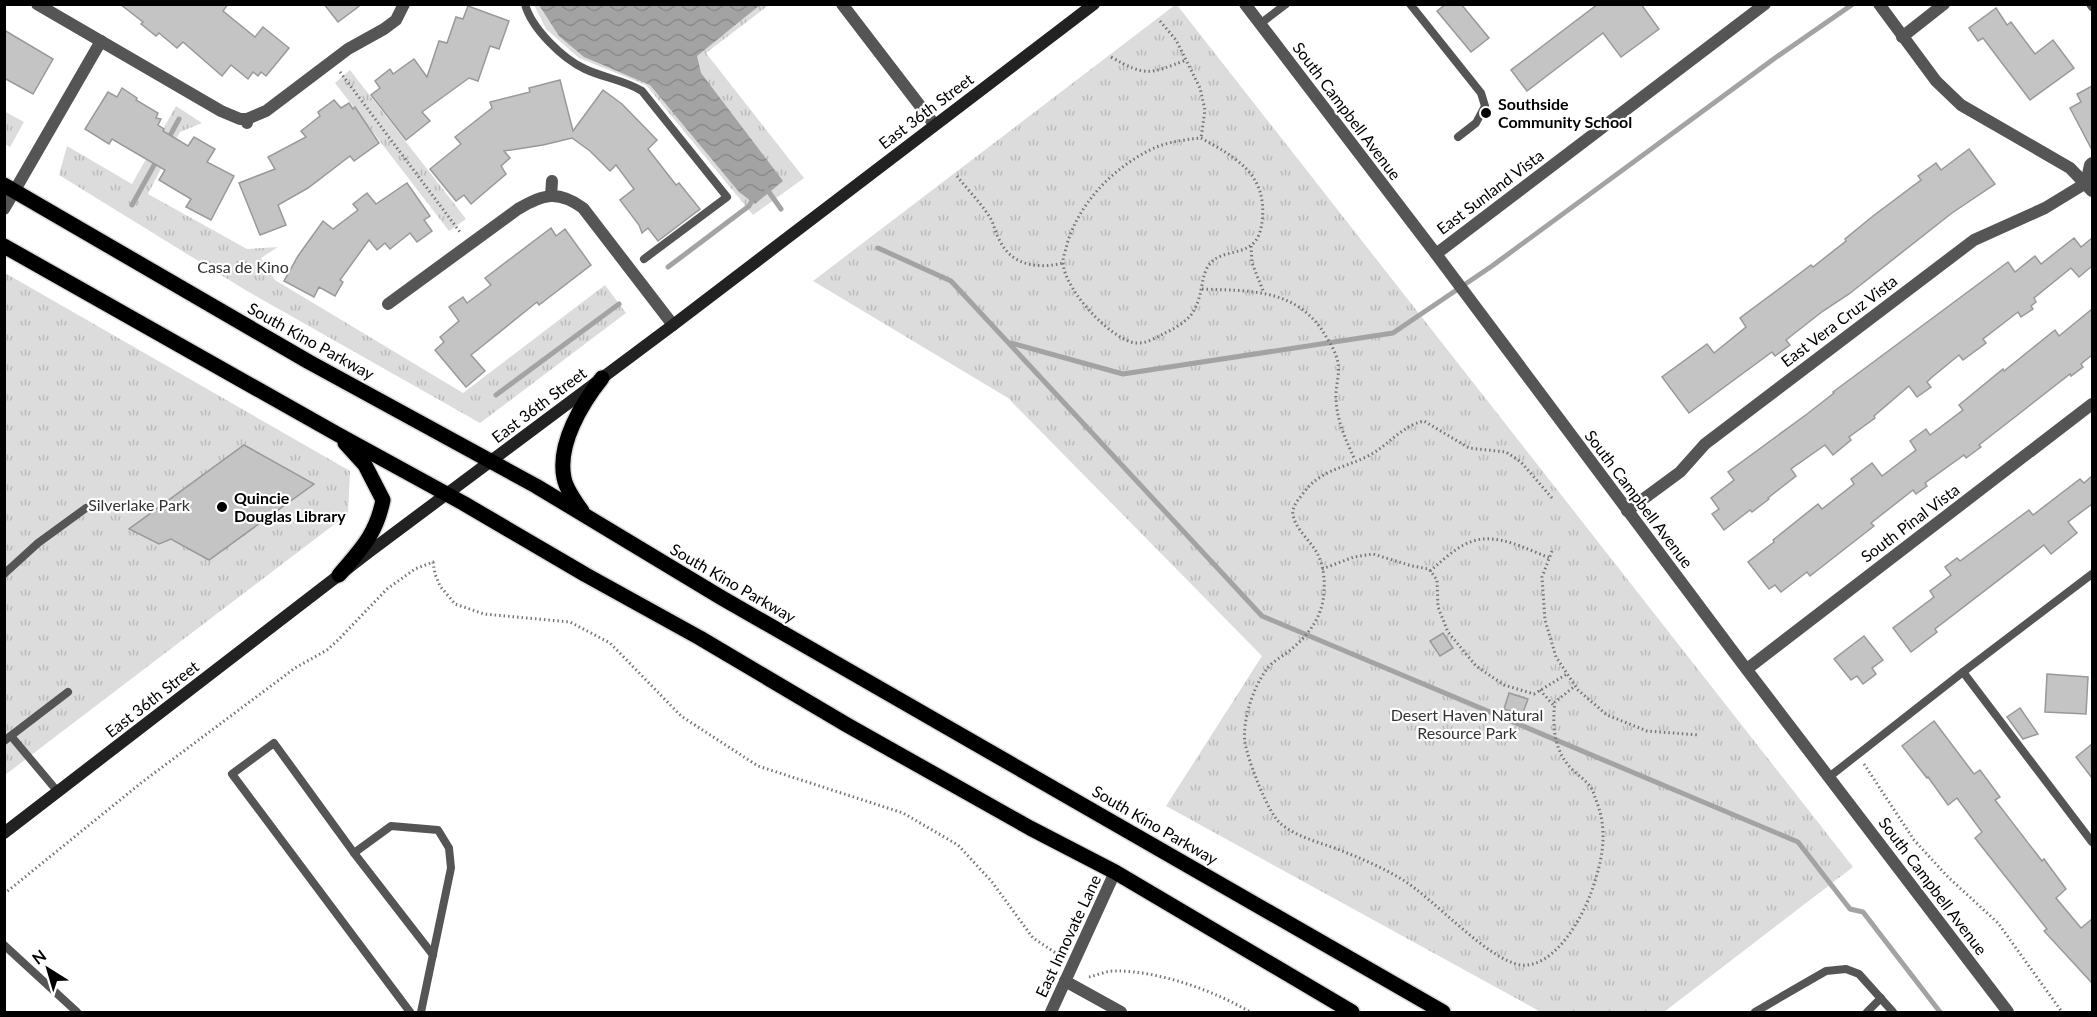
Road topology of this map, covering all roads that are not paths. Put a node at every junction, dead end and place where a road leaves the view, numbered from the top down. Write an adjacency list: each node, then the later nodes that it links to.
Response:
1 (37, 4): 14 (street)
2 (404, 4): 14 (street)
3 (525, 4): 25 (lane)
4 (842, 4): 15 (street)
5 (1094, 4): 15 (main road, East 36th Street)
6 (1245, 4): 12 (street, South Campbell Avenue)
7 (1286, 4): 12 (lane)
8 (1410, 4): 16 (lane)
9 (1765, 4): 24 (street, East Sunland Vista)
10 (1879, 4): 13 (street)
11 (1944, 4): 13 (street)
12 (1260, 24): 24 (street, South Campbell Avenue)
13 (1902, 37): 19 (street)
14 (101, 41): 20 (street)
15 (934, 124): 27 (main road, East 36th Street)
16 (1458, 137)
17 (2092, 163): 19 (street)
18 (552, 181): 21 (street)
19 (2090, 185): 34 (street, East Vera Cruz Vista)
20 (10, 188): 22 (street); 31 (main road, South Kino Parkway)
21 (551, 196): 26 (street); 27 (street)
22 (4, 209)
23 (4, 246): 30 (main road)
24 (1436, 254): 34 (street, South Campbell Avenue)
25 (644, 259)
26 (388, 304)
27 (673, 325): 28 (main road, East 36th Street)
28 (602, 378): 31 (main road, East 36th Street); 35 (main road)
29 (2092, 404): 39 (street, South Pinal Vista)
30 (337, 434): 32 (main road); 38 (main road)
31 (491, 461): 32 (main road, East 36th Street); 35 (main road, South Kino Parkway)
32 (447, 494): 38 (main road, East 36th Street); 48 (main road)
33 (86, 508): 36 (lane)
34 (1628, 511): 39 (street, South Campbell Avenue)
35 (585, 516): 59 (main road, South Kino Parkway)
36 (4, 574)
37 (2092, 574): 40 (lane)
38 (339, 575): 44 (main road, East 36th Street)
39 (1747, 669): 43 (street, South Campbell Avenue)
40 (1963, 672): 43 (lane); 46 (lane)
41 (68, 692): 42 (lane)
42 (8, 738): 44 (lane)
43 (1828, 777): 63 (street, South Campbell Avenue)
44 (58, 792): 45 (main road, East 36th Street)
45 (4, 833)
46 (2092, 842)
47 (354, 853): 50 (lane); 50 (lane); 54 (lane)
48 (1115, 872): 51 (street, East Innovate Lane); 58 (main road)
49 (4, 945): 53 (lane)
50 (433, 955): 55 (lane)
51 (1065, 981): 56 (street, East Innovate Lane); 57 (street)
52 (1881, 998): 60 (lane); 61 (lane); 62 (lane)
53 (77, 1012)
54 (410, 1012)
55 (421, 1012)
56 (1051, 1012)
57 (1121, 1012)
58 (1352, 1012)
59 (1443, 1012)
60 (1755, 1012)
61 (1867, 1012)
62 (1893, 1012)
63 (2008, 1012)

